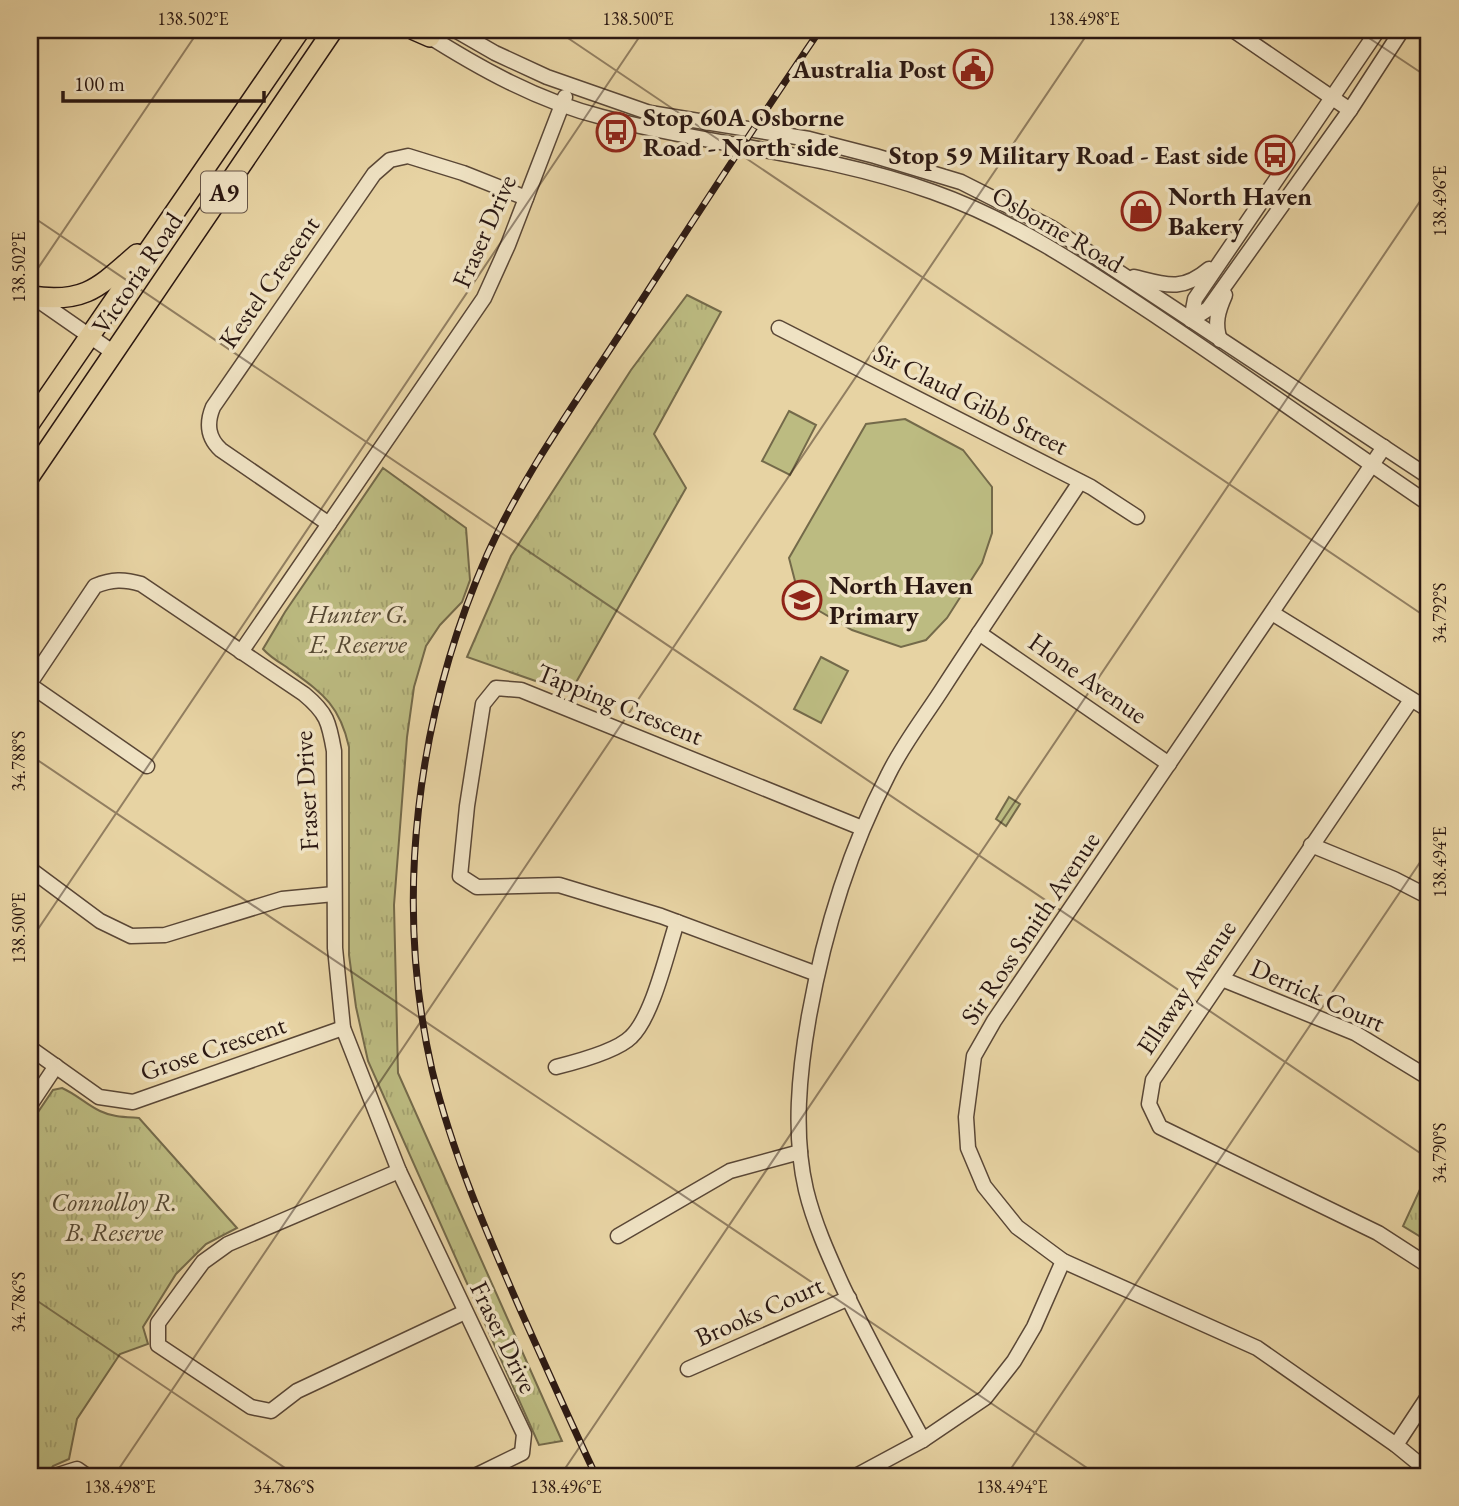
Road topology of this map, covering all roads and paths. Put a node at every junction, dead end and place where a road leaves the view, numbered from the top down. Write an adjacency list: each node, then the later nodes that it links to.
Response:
1 (300, 30): 16 (highway, Victoria Road / A9)
2 (333, 30): 27 (highway, Victoria Road / A9)
3 (455, 30): 8 (street, Osborne Road)
4 (1233, 30): 9 (street)
5 (1378, 30): 9 (street)
6 (1402, 30): 11 (street)
7 (421, 32): 10 (street, Osborne Road)
8 (569, 85): 10 (street, Fraser Drive); 12 (street, Osborne Road)
9 (1332, 97): 11 (street); 17 (street)
10 (563, 105): 13 (street, Osborne Road); 14 (street, Fraser Drive)
11 (1350, 110): 18 (street)
12 (961, 182): 13 (street); 15 (street); 19 (street, Osborne Road)
13 (932, 191): 15 (street, Osborne Road)
14 (526, 198): 36 (street, Fraser Drive); 36 (street, Kestel Crescent)
15 (970, 206): 21 (street, Osborne Road)
16 (157, 237): 20 (highway); 24 (highway, Victoria Road / A9)
17 (1223, 257): 19 (street); 22 (street)
18 (1237, 268): 22 (street); 25 (street)
19 (1123, 274): 22 (street, Osborne Road)
20 (31, 295): 24 (street)
21 (1159, 318): 22 (street); 26 (street, Osborne Road)
22 (1191, 320): 25 (street, Osborne Road); 26 (street)
23 (779, 328): 33 (street, Sir Claud Gibb Street)
24 (90, 336): 27 (street); 28 (highway, Victoria Road / A9)
25 (1220, 340): 29 (street, Osborne Road)
26 (1206, 349): 30 (street, Osborne Road)
27 (114, 353): 31 (highway, Victoria Road / A9)
28 (30, 423)
29 (1384, 447): 30 (street, Sir Ross Smith Avenue); 32 (street, Osborne Road)
30 (1371, 465): 34 (street, Osborne Road); 37 (street, Sir Ross Smith Avenue)
31 (30, 476)
32 (1429, 477)
33 (1080, 482): 35 (street, Sir Claud Gibb Street); 38 (street)
34 (1429, 504)
35 (1137, 517)
36 (329, 524): 39 (street, Fraser Drive)
37 (1272, 613): 41 (street); 43 (street, Sir Ross Smith Avenue)
38 (979, 633): 43 (street, Hone Avenue); 45 (street)
39 (241, 652): 40 (street); 48 (street, Fraser Drive)
40 (30, 684): 44 (street)
41 (1411, 700): 42 (street); 46 (street, Ellaway Avenue)
42 (1429, 709)
43 (1169, 764): 62 (street, Sir Ross Smith Avenue)
44 (147, 766)
45 (862, 828): 50 (street, Tapping Crescent); 51 (street)
46 (1311, 845): 49 (street); 52 (street, Ellaway Avenue)
47 (30, 869): 48 (street)
48 (334, 894): 53 (street, Fraser Drive)
49 (1429, 897)
50 (677, 922): 51 (street, Tapping Crescent); 56 (street)
51 (817, 974): 59 (street)
52 (1222, 979): 57 (street, Derrick Court); 63 (street, Ellaway Avenue)
53 (344, 1028): 55 (street, Grose Crescent); 60 (street, Fraser Drive)
54 (30, 1048): 55 (street, Grose Crescent)
55 (56, 1066): 58 (street)
56 (556, 1067)
57 (1429, 1078)
58 (30, 1105)
59 (800, 1152): 61 (street); 64 (street)
60 (399, 1171): 65 (street, Fraser Drive); 65 (street)
61 (618, 1236)
62 (1063, 1261): 68 (street); 69 (street, Sir Ross Smith Avenue)
63 (1429, 1266)
64 (849, 1298): 66 (street, Brooks Court); 68 (street)
65 (465, 1312): 73 (street, Fraser Drive)
66 (688, 1369)
67 (1429, 1395): 69 (street)
68 (923, 1440): 74 (street)
69 (1396, 1445): 70 (street, Sir Ross Smith Avenue)
70 (1429, 1472)
71 (55, 1476): 72 (street)
72 (87, 1476)
73 (475, 1476)
74 (856, 1476)

